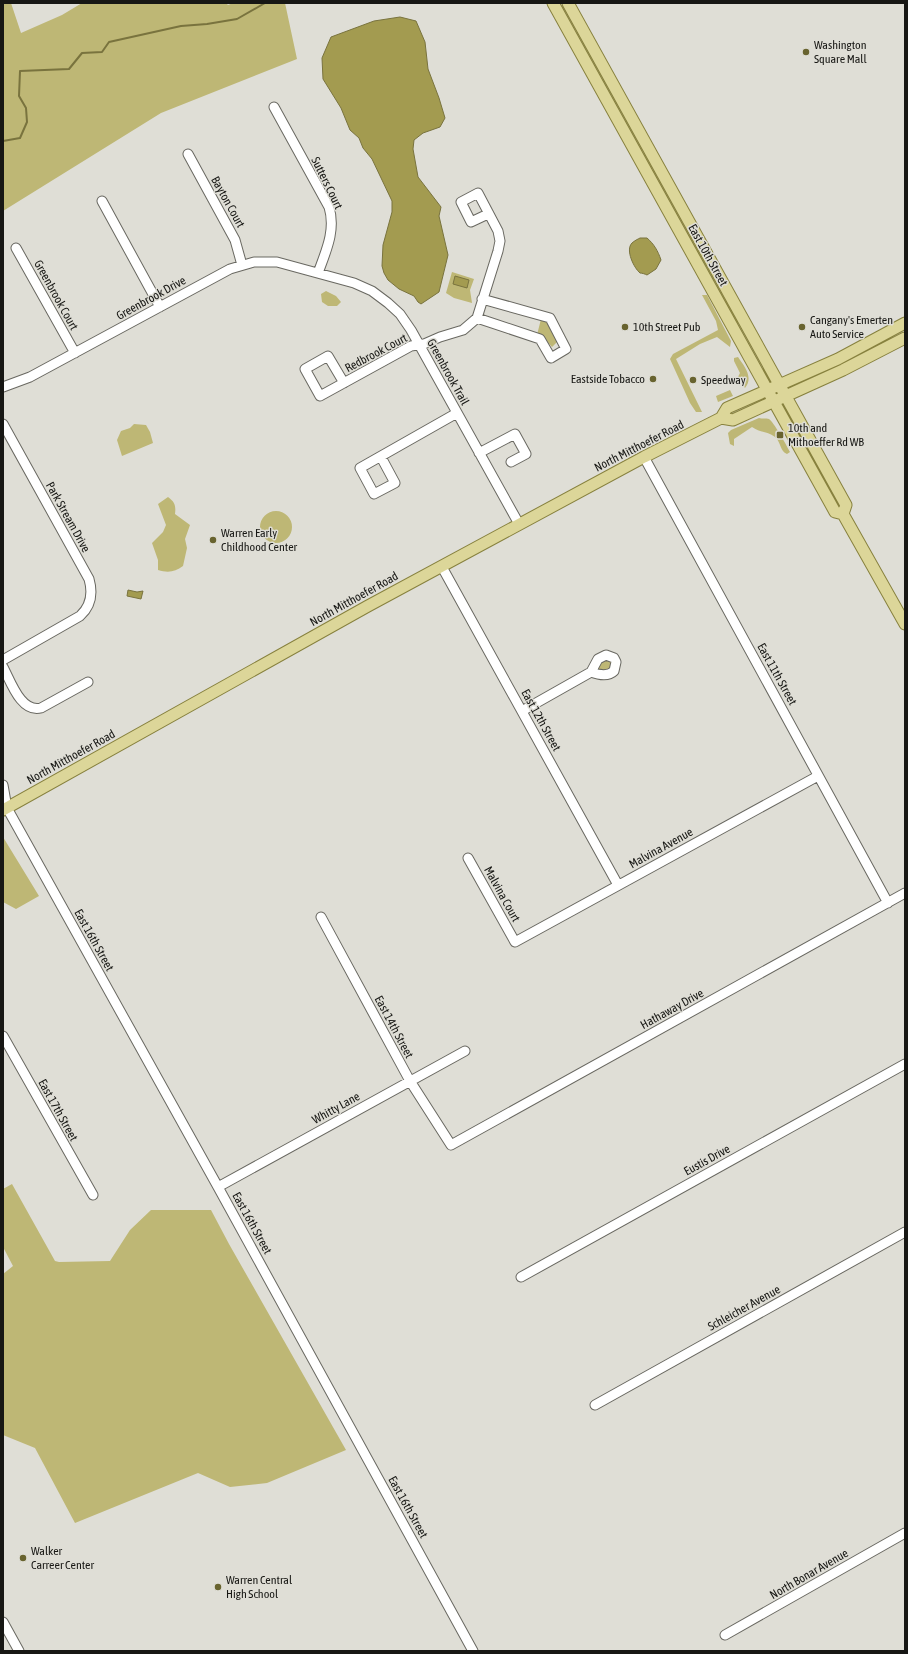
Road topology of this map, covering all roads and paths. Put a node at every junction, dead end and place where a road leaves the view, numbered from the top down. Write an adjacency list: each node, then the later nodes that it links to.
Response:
1 (553, 3): 22 (main road, East 10th Street)
2 (568, 3): 20 (main road, East 10th Street)
3 (274, 107): 9 (street, Sutters Court)
4 (188, 154): 8 (street, Bayton Court)
5 (102, 201): 11 (street)
6 (488, 214): 10 (street)
7 (16, 248): 17 (street, Greenbrook Court)
8 (242, 265): 9 (street, Greenbrook Drive); 11 (street, Greenbrook Drive)
9 (318, 273): 16 (street, Greenbrook Trail)
10 (482, 299): 12 (street); 12 (street)
11 (160, 306): 17 (street, Greenbrook Drive)
12 (477, 318): 16 (street, Redbrook Court)
13 (905, 323): 14 (main road, North Mitthoefer Road)
14 (891, 331): 18 (main road); 20 (main road, North Mitthoefer Road)
15 (905, 338): 18 (main road, North Mitthoefer Road)
16 (419, 345): 19 (street, Redbrook Court); 25 (street, Greenbrook Trail)
17 (75, 353): 21 (street, Greenbrook Drive)
18 (863, 360): 23 (main road, North Mitthoefer Road)
19 (344, 383): 19 (street, Redbrook Court)
20 (780, 384): 22 (main road, North Mitthoefer Road); 23 (main road, East 10th Street)
21 (3, 387)
22 (768, 390): 24 (main road, East 10th Street); 26 (main road, North Mitthoefer Road)
23 (786, 396): 24 (main road, North Mitthoefer Road); 32 (main road, East 10th Street)
24 (774, 402): 26 (main road, North Mitthoefer Road); 32 (main road, East 10th Street)
25 (457, 413): 28 (street, Greenbrook Trail); 29 (street)
26 (721, 418): 30 (main road, North Mitthoefer Road)
27 (3, 424): 36 (street, Park Stream Drive)
28 (479, 453): 31 (street); 33 (street, Greenbrook Trail)
29 (381, 457)
30 (644, 457): 33 (main road, North Mitthoefer Road); 41 (street, East 11th Street)
31 (511, 462)
32 (843, 514): 35 (main road, East 10th Street)
33 (519, 524): 34 (main road, North Mitthoefer Road)
34 (442, 567): 40 (street, East 12th Street); 43 (main road, North Mitthoefer Road)
35 (905, 624)
36 (3, 660)
37 (3, 667): 39 (street)
38 (591, 672): 40 (street)
39 (88, 682)
40 (522, 711): 45 (street, East 12th Street)
41 (818, 776): 45 (street, Malvina Avenue); 47 (street, East 11th Street)
42 (3, 785): 43 (street, East 16th Street)
43 (4, 808): 55 (street, East 16th Street)
44 (468, 858): 49 (street, Malvina Court)
45 (618, 885): 49 (street, Malvina Avenue)
46 (905, 893): 47 (street, Hathaway Drive)
47 (888, 903): 54 (street, Hathaway Drive)
48 (321, 918): 53 (street, East 14th Street)
49 (515, 942)
50 (3, 1036): 56 (street, East 17th Street)
51 (464, 1051): 53 (street, Whitty Lane)
52 (905, 1064): 58 (street, Eustis Drive)
53 (410, 1081): 54 (street, East 14th Street); 55 (street, Whitty Lane)
54 (451, 1146)
55 (218, 1187): 64 (street, East 16th Street)
56 (93, 1195)
57 (905, 1232): 59 (street, Schleicher Avenue)
58 (521, 1277)
59 (595, 1405)
60 (905, 1534): 62 (street, North Bonar Avenue)
61 (3, 1622): 63 (street)
62 (724, 1635)
63 (19, 1651)
64 (473, 1651)

